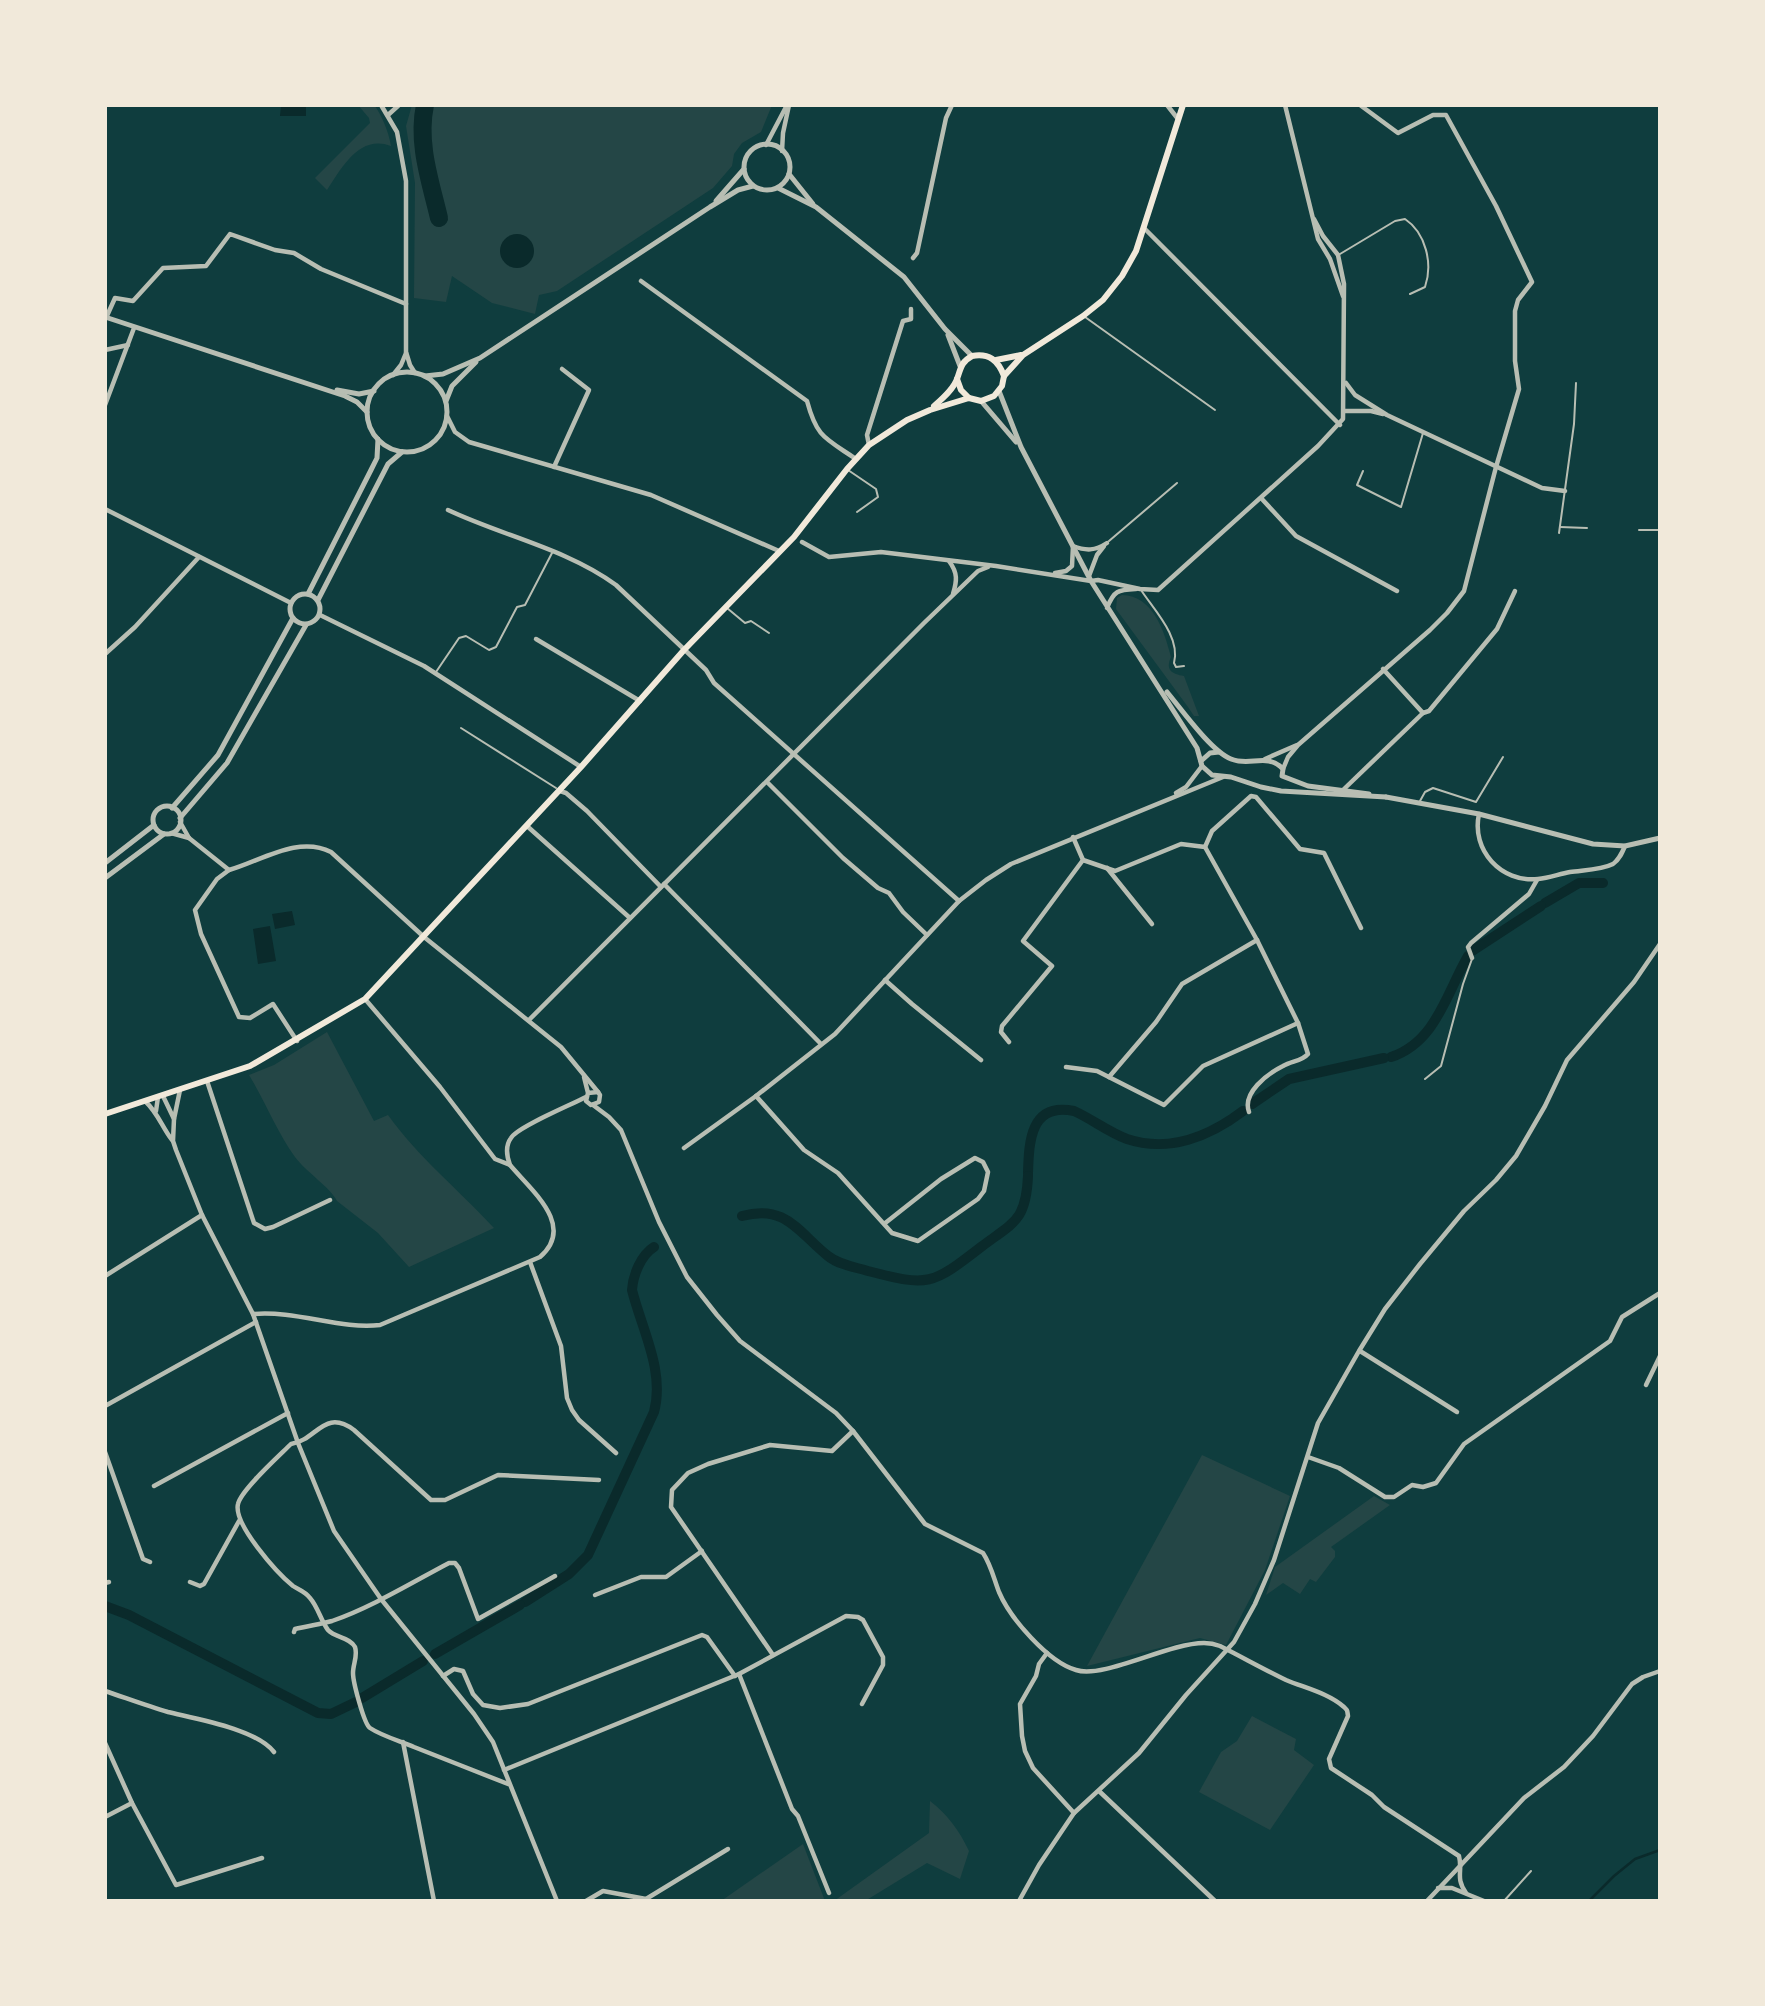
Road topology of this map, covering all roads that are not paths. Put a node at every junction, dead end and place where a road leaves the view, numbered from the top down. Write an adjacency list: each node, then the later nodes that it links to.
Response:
1 (380, 105): 9 (street)
2 (399, 105): 9 (street)
3 (788, 105): 11 (street); 12 (street)
4 (952, 105): 22 (street)
5 (1167, 105): 10 (street)
6 (1183, 105): 10 (main road)
7 (1285, 105): 19 (street)
8 (1360, 105): 70 (street)
9 (388, 115): 26 (street)
10 (1178, 119): 20 (main road)
11 (766, 145): 12 (street); 13 (street)
12 (782, 151): 14 (street)
13 (744, 169): 15 (street); 17 (street)
14 (789, 174): 16 (street); 18 (street)
15 (753, 186): 16 (street); 17 (street)
16 (778, 188): 18 (street)
17 (710, 206): 38 (street)
18 (816, 207): 32 (street)
19 (1314, 219): 21 (street); 23 (street)
20 (1144, 229): 29 (main road); 62 (street)
21 (1338, 255): 23 (lane); 25 (lane); 27 (street)
22 (913, 258)
23 (1330, 259): 27 (street)
24 (641, 281): 68 (street)
25 (1410, 294)
26 (406, 303): 30 (street); 35 (street)
27 (1345, 304): 47 (street)
28 (911, 309): 65 (street)
29 (1083, 316): 36 (main road); 57 (lane)
30 (106, 317): 31 (street)
31 (134, 328): 33 (street); 49 (street)
32 (945, 329): 37 (street); 40 (street)
33 (129, 345): 34 (street); 55 (street)
34 (105, 350)
35 (406, 352): 42 (street); 43 (street)
36 (1023, 355): 39 (main road); 45 (main road)
37 (972, 356): 39 (main road); 40 (main road)
38 (480, 358): 44 (street); 53 (street)
39 (996, 360): 45 (main road)
40 (960, 366): 46 (main road)
41 (562, 369): 69 (street)
42 (415, 373): 43 (street); 44 (street)
43 (393, 375): 50 (street)
44 (425, 376): 53 (street)
45 (1004, 376): 51 (main road)
46 (957, 379): 52 (main road); 56 (main road)
47 (1345, 381): 58 (street); 60 (street)
48 (1576, 383): 74 (lane)
49 (320, 387): 50 (street); 59 (street)
50 (374, 391): 59 (street)
51 (999, 391): 54 (main road); 66 (street)
52 (969, 398): 54 (main road); 56 (main road)
53 (446, 401): 61 (street)
54 (981, 401): 66 (street)
55 (105, 405)
56 (930, 410): 65 (main road)
57 (1215, 410)
58 (1345, 411): 60 (street); 62 (street)
59 (368, 412): 64 (street)
60 (1387, 415): 63 (street)
61 (447, 416): 67 (street); 69 (street)
62 (1340, 425): 75 (street)
63 (1424, 432): 70 (street); 72 (lane)
64 (378, 439): 67 (street); 97 (street)
65 (869, 445): 68 (main road)
66 (1021, 447): 86 (street)
67 (402, 452): 99 (street)
68 (856, 459): 71 (main road)
69 (554, 467): 87 (street)
70 (1496, 467): 74 (street); 111 (street)
71 (847, 469): 78 (lane); 87 (main road)
72 (1363, 471)
73 (1177, 483): 85 (lane)
74 (1565, 491): 79 (lane)
75 (1261, 498): 94 (street); 95 (street)
76 (105, 509): 89 (street)
77 (448, 510): 88 (street)
78 (857, 512)
79 (1560, 527): 80 (lane); 83 (lane)
80 (1587, 528)
81 (1639, 530): 82 (lane)
82 (1660, 530)
83 (1559, 533)
84 (802, 542): 90 (street)
85 (1107, 543): 86 (street); 93 (street)
86 (1073, 546): 92 (street); 93 (street)
87 (779, 551): 101 (main road)
88 (552, 552): 108 (street); 112 (lane)
89 (199, 557): 100 (street); 109 (street)
90 (949, 561): 91 (street); 98 (street)
91 (996, 566): 92 (street); 98 (street)
92 (1048, 573): 93 (street)
93 (1090, 579): 94 (street); 102 (street)
94 (1140, 589): 102 (street); 110 (lane)
95 (1398, 591)
96 (1515, 591): 115 (street)
97 (308, 594): 99 (street); 100 (street)
98 (953, 595): 119 (street)
99 (318, 600): 103 (street)
100 (291, 603): 104 (street)
101 (726, 607): 106 (lane); 108 (main road)
102 (1107, 608): 113 (street)
103 (320, 615): 105 (street); 112 (street)
104 (293, 618): 105 (street); 133 (street)
105 (306, 625): 135 (street)
106 (769, 633)
107 (536, 639): 114 (street)
108 (684, 650): 114 (main road); 119 (street)
109 (105, 654)
110 (1184, 666)
111 (1383, 669): 115 (street); 117 (street)
112 (436, 673): 123 (street)
113 (1155, 679): 118 (street); 122 (street)
114 (639, 701): 123 (main road)
115 (1423, 713): 128 (street)
116 (461, 727): 129 (lane)
117 (1298, 745): 121 (street); 124 (street)
118 (1219, 752): 121 (street); 122 (street)
119 (793, 753): 126 (street); 152 (street)
120 (1503, 757): 132 (lane)
121 (1265, 759): 124 (street)
122 (1201, 763): 125 (street); 130 (street)
123 (581, 767): 129 (main road)
124 (1282, 772): 127 (street); 128 (street)
125 (1224, 776): 127 (street); 130 (street)
126 (767, 782): 151 (street); 156 (street)
127 (1273, 789): 131 (street)
128 (1343, 790): 131 (street)
129 (560, 791): 137 (main road); 151 (street)
130 (1169, 797): 140 (street)
131 (1386, 797): 132 (street)
132 (1419, 802): 134 (street)
133 (172, 808): 135 (street); 136 (street)
134 (1479, 814): 143 (street); 150 (street)
135 (180, 820): 139 (street); 141 (street)
136 (154, 825): 138 (street); 146 (street)
137 (527, 826): 153 (street); 157 (main road)
138 (164, 834): 139 (street); 149 (street)
139 (171, 834): 141 (street)
140 (1073, 837): 145 (street); 152 (street)
141 (190, 838): 148 (street)
142 (1660, 838): 143 (street)
143 (1625, 846): 150 (street)
144 (1205, 847): 147 (street); 155 (street); 158 (street)
145 (1083, 860): 147 (street); 166 (street)
146 (105, 863)
147 (1107, 868): 154 (street)
148 (229, 870): 157 (street); 165 (street)
149 (105, 878)
150 (1538, 880): 160 (street)
151 (662, 886): 153 (street); 167 (street)
152 (959, 901): 156 (street)
153 (630, 918): 163 (street)
154 (1152, 924)
155 (1361, 928)
156 (928, 935): 161 (street)
157 (424, 937): 162 (main road); 163 (street)
158 (1257, 940): 164 (street); 171 (street)
159 (1660, 944): 199 (street)
160 (1472, 958): 172 (lane)
161 (885, 980): 167 (street); 168 (street)
162 (365, 999): 165 (main road); 190 (street)
163 (529, 1020): 170 (street)
164 (1298, 1023): 171 (street); 184 (street)
165 (297, 1041): 173 (main road)
166 (1009, 1042)
167 (821, 1044): 178 (street)
168 (981, 1060)
169 (1066, 1067): 171 (street)
170 (584, 1077): 175 (street); 176 (street)
171 (1109, 1077)
172 (1425, 1079)
173 (206, 1081): 174 (main road); 191 (street)
174 (180, 1090): 177 (main road); 187 (street)
175 (598, 1092): 176 (street); 179 (street)
176 (587, 1095): 181 (street); 182 (street)
177 (160, 1096): 180 (main road); 183 (street); 187 (street)
178 (756, 1096): 189 (street); 193 (street)
179 (601, 1099): 181 (street); 186 (street)
180 (145, 1101): 183 (street); 185 (main road)
181 (591, 1105): 182 (street); 186 (street)
182 (571, 1106): 190 (street)
183 (156, 1111): 188 (street)
184 (1249, 1112)
185 (105, 1114)
186 (609, 1117): 205 (street)
187 (174, 1119): 188 (street)
188 (173, 1141): 192 (street)
189 (684, 1148)
190 (510, 1165): 194 (street)
191 (330, 1200)
192 (202, 1215): 195 (street); 197 (street)
193 (884, 1224): 193 (street)
194 (530, 1262): 197 (street); 208 (street)
195 (105, 1276)
196 (1660, 1293): 209 (street)
197 (253, 1314): 198 (street)
198 (256, 1322): 202 (street); 204 (street)
199 (1359, 1351): 203 (street); 209 (street)
200 (1660, 1356): 201 (street)
201 (1646, 1385)
202 (105, 1406)
203 (1457, 1412)
204 (288, 1413): 206 (street); 213 (street)
205 (853, 1431): 215 (street); 224 (street)
206 (298, 1443): 212 (street); 214 (street); 220 (street)
207 (105, 1452): 210 (street)
208 (617, 1453)
209 (1307, 1457): 223 (street)
210 (111, 1473): 211 (street); 216 (street)
211 (105, 1475)
212 (599, 1480)
213 (155, 1486)
214 (239, 1521): 218 (street); 221 (street)
215 (702, 1551): 219 (street); 225 (street)
216 (150, 1562)
217 (555, 1576): 220 (street)
218 (190, 1582)
219 (595, 1595)
220 (381, 1598): 221 (street); 228 (street)
221 (324, 1623): 222 (street); 231 (street)
222 (294, 1632)
223 (1226, 1650): 224 (street); 236 (street); 242 (street)
224 (1047, 1653): 238 (street)
225 (773, 1655): 227 (street); 230 (street)
226 (1660, 1671): 242 (street)
227 (737, 1675): 228 (street); 234 (street); 245 (street)
228 (443, 1676): 234 (street)
229 (105, 1691): 233 (street)
230 (862, 1704)
231 (403, 1742): 235 (street); 247 (street)
232 (105, 1743): 237 (street)
233 (274, 1752)
234 (504, 1770): 235 (street)
235 (509, 1784): 248 (street)
236 (1099, 1791): 238 (street); 251 (street)
237 (132, 1803): 239 (street); 241 (street)
238 (1074, 1812): 250 (street)
239 (105, 1817)
240 (728, 1849): 249 (street)
241 (261, 1858)
242 (1461, 1865): 244 (street); 246 (street)
243 (1531, 1871): 254 (lane)
244 (1437, 1888): 246 (street); 252 (street)
245 (829, 1893)
246 (1466, 1893): 253 (street)
247 (434, 1901)
248 (557, 1901)
249 (586, 1901)
250 (1019, 1901)
251 (1215, 1901)
252 (1427, 1901)
253 (1484, 1901)
254 (1504, 1901)

